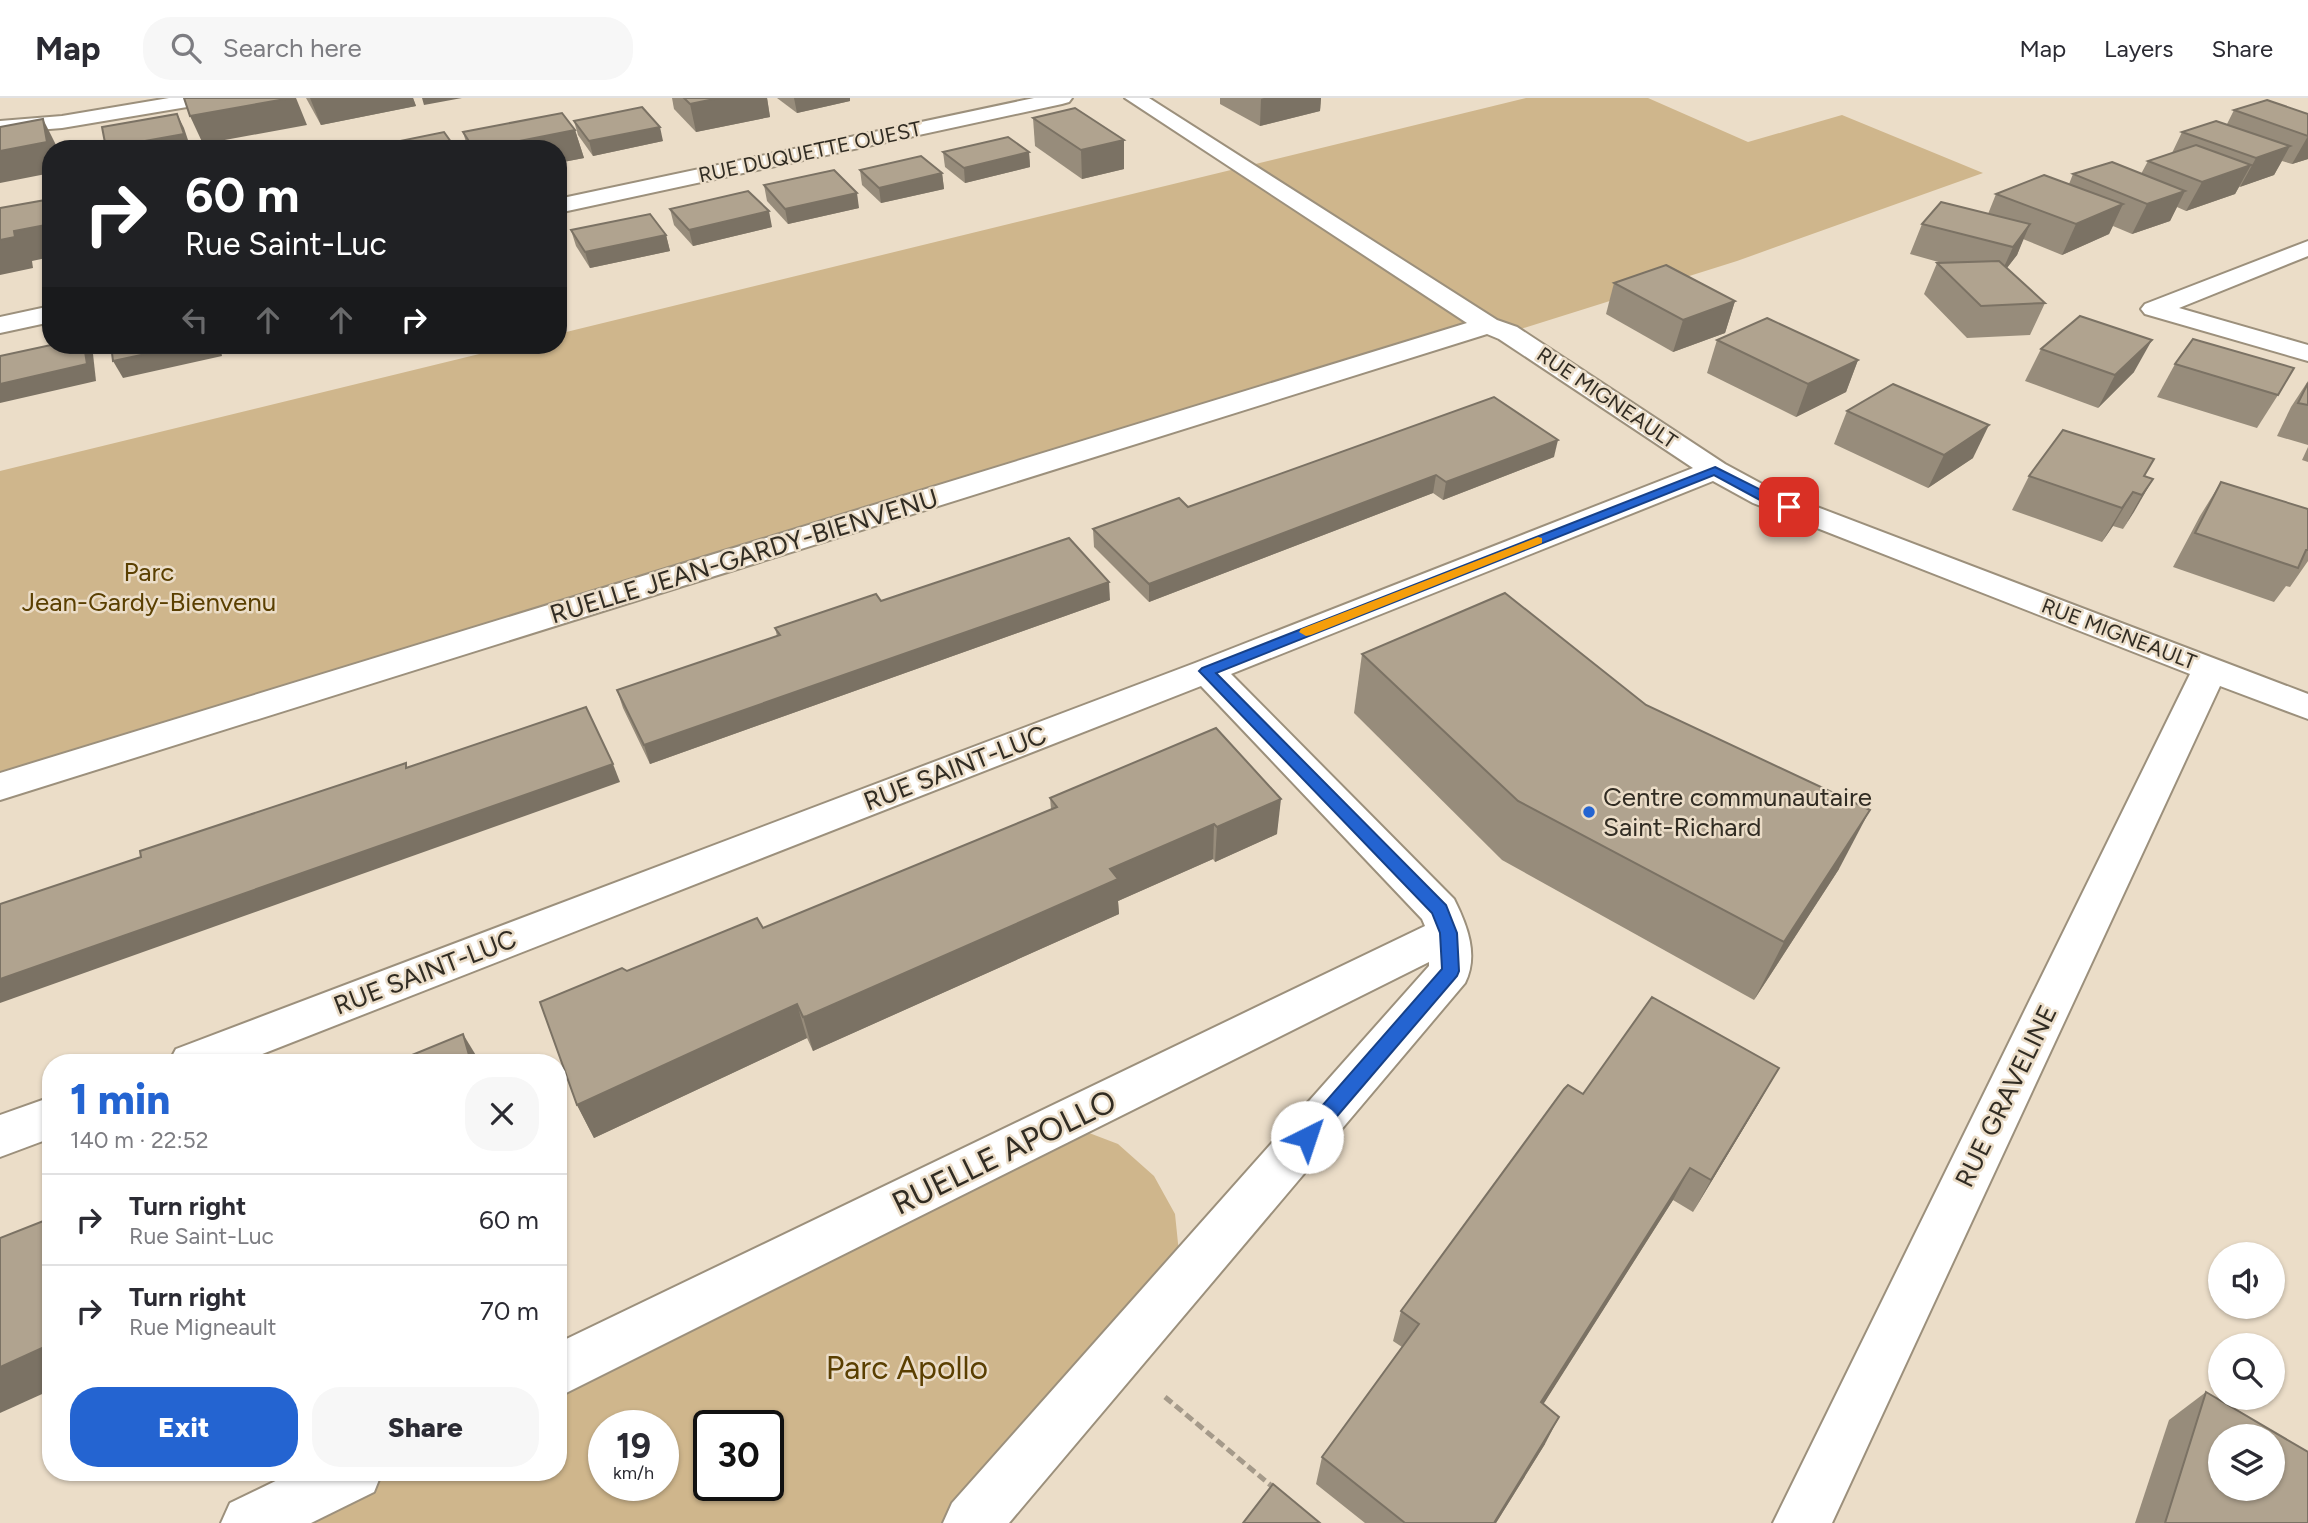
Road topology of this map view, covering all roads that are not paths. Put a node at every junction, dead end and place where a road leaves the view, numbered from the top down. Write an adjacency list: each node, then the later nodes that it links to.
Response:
1 (205, 98): 4 (street)
2 (1062, 98): 5 (street, RUE DUQUETTE OUEST)
3 (1135, 98): 9 (street, RUE MIGNEAULT)
4 (0, 127)
5 (567, 204)
6 (2308, 248): 10 (street)
7 (42, 316): 8 (street)
8 (0, 325)
9 (1488, 325): 11 (street, RUE MIGNEAULT); 15 (street, RUELLE JEAN-GARDY-BIENVENU)
10 (2308, 353)
11 (1715, 470): 12 (street, RUE MIGNEAULT); 13 (street, RUE SAINT-LUC)
12 (2210, 670): 14 (street, RUE MIGNEAULT); 24 (street, RUE GRAVELINE)
13 (1207, 671): 16 (street); 17 (street, RUE SAINT-LUC)
14 (2308, 707)
15 (0, 787)
16 (1449, 933): 20 (street, RUELLE APOLLO); 23 (street)
17 (213, 1054)
18 (42, 1120): 19 (street)
19 (0, 1136)
20 (567, 1367)
21 (336, 1481): 22 (street)
22 (250, 1523)
23 (972, 1523)
24 (1801, 1523)

